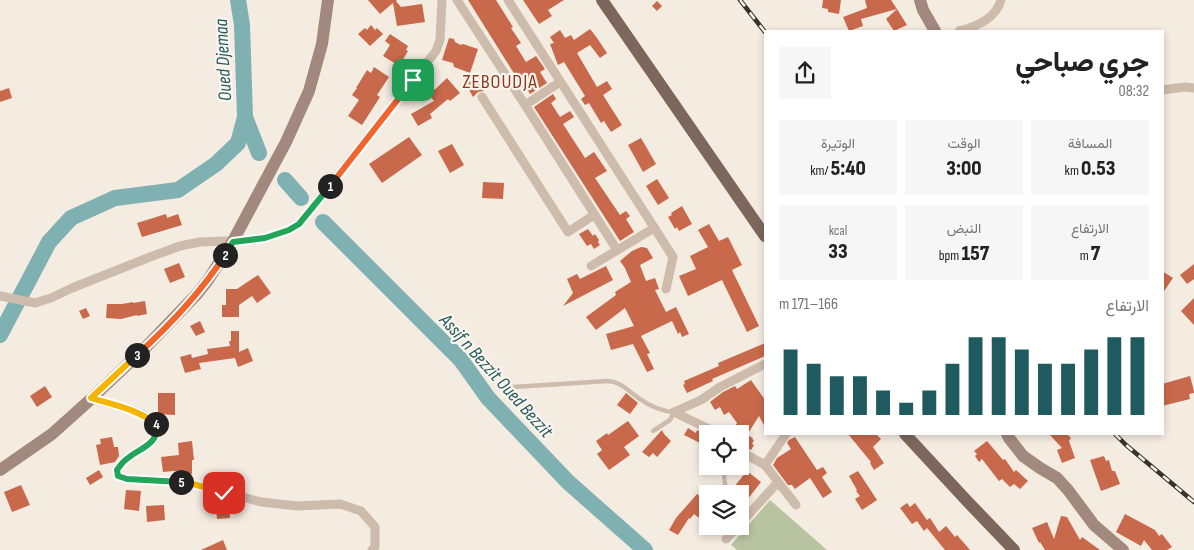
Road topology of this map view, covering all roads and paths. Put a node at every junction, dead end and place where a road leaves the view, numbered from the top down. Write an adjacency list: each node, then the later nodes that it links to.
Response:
1 (328, 0): 18 (main road)
2 (442, 0): 18 (street)
3 (457, 0): 14 (street)
4 (508, 0): 10 (street)
5 (602, 0): 17 (main road)
6 (920, 0): 8 (main road)
7 (1002, 0): 9 (street)
8 (934, 30)
9 (963, 30)
10 (560, 82): 14 (street); 16 (street)
11 (1194, 88): 12 (street)
12 (1164, 90)
13 (482, 97): 15 (street)
14 (525, 105): 15 (street)
15 (594, 215): 19 (street)
16 (654, 228): 19 (street); 21 (street)
17 (764, 235)
18 (233, 242): 22 (street); 25 (main road)
19 (617, 250): 20 (street)
20 (592, 266)
21 (666, 289)
22 (0, 296)
23 (764, 365): 26 (street)
24 (513, 387): 26 (lane)
25 (91, 398): 34 (main road); 40 (street)
26 (674, 412): 27 (street); 28 (lane)
27 (701, 425)
28 (653, 431)
29 (785, 435): 33 (street)
30 (906, 435): 41 (main road)
31 (1008, 435): 42 (main road)
32 (749, 456): 33 (street)
33 (765, 465): 35 (street)
34 (0, 470)
35 (778, 482): 36 (street); 37 (street)
36 (796, 505)
37 (749, 514)
38 (730, 535): 39 (street)
39 (726, 539)
40 (372, 550)
41 (1014, 550)
42 (1123, 550)

